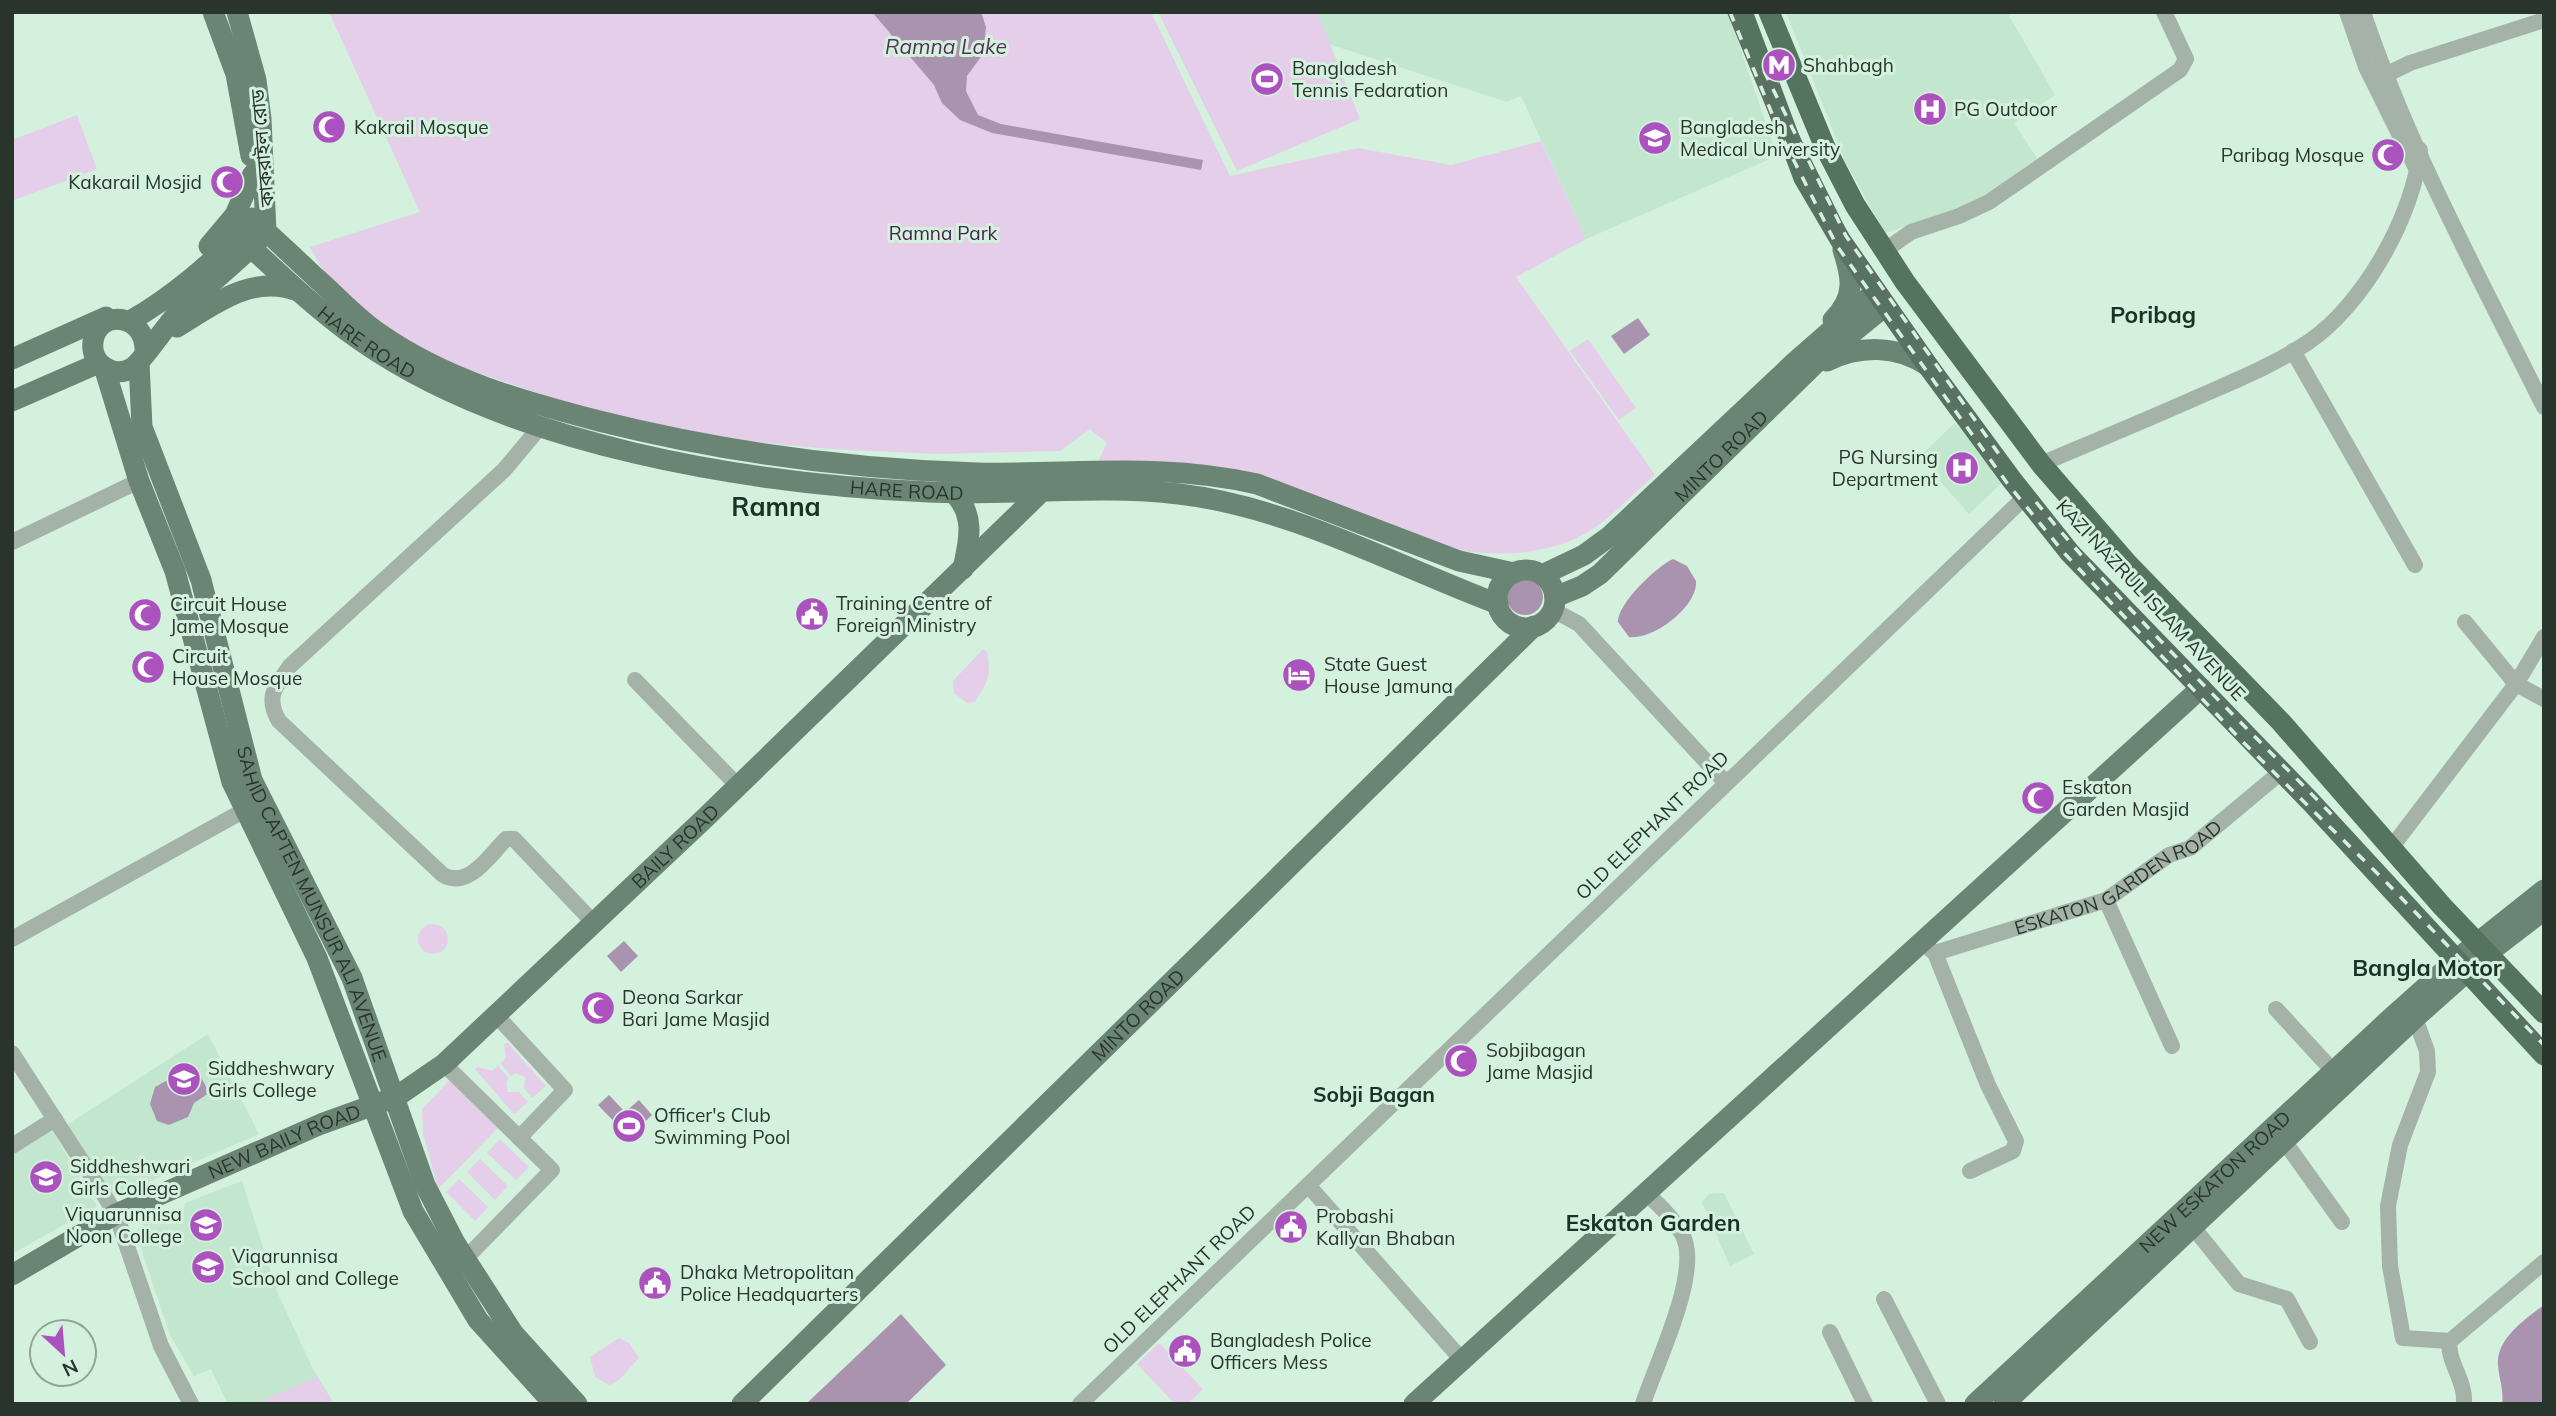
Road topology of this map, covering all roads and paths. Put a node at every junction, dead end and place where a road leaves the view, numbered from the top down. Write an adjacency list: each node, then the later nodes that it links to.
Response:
1 (213, 12): 14 (main road, কাকরাইল রোড)
2 (237, 12): 12 (main road)
3 (1742, 12): 17 (highway, KAZI NAZRUL ISLAM AVENUE)
4 (1769, 12): 18 (highway, KAZI NAZRUL ISLAM AVENUE)
5 (2164, 12): 18 (street)
6 (2347, 12): 10 (street)
7 (2363, 12): 10 (street)
8 (2544, 20): 10 (street)
9 (2544, 30): 10 (street)
10 (2381, 83): 11 (street); 13 (street)
11 (2420, 150): 13 (street); 15 (street)
12 (264, 152): 16 (main road, কাকরাইল রোড); 19 (main road)
13 (2418, 171): 15 (street); 26 (street)
14 (253, 174): 16 (main road, কাকরাইল রোড); 23 (main road)
15 (2433, 182): 34 (street)
16 (252, 233): 19 (main road); 21 (main road, HARE ROAD); 23 (main road); 25 (main road)
17 (1841, 241): 22 (highway, KAZI NAZRUL ISLAM AVENUE); 30 (main road)
18 (1884, 250): 20 (highway, KAZI NAZRUL ISLAM AVENUE)
19 (302, 265): 37 (main road)
20 (1905, 282): 22 (highway); 38 (highway, KAZI NAZRUL ISLAM AVENUE)
21 (300, 291): 25 (main road); 35 (main road, HARE ROAD)
22 (1880, 299): 29 (highway, KAZI NAZRUL ISLAM AVENUE); 30 (main road, MINTO ROAD)
23 (121, 319): 24 (main road); 25 (main road); 27 (main road)
24 (95, 334): 28 (main road); 31 (main road)
25 (147, 350): 28 (main road); 85 (main road, SAHID CAPTEN MUNSUR ALI AVENUE)
26 (2293, 351): 38 (street); 44 (street)
27 (12, 359)
28 (101, 365): 32 (main road); 36 (main road, SAHID CAPTEN MUNSUR ALI AVENUE)
29 (1927, 366): 30 (main road); 42 (highway, KAZI NAZRUL ISLAM AVENUE)
30 (1800, 368): 47 (main road, MINTO ROAD); 48 (main road, MINTO ROAD)
31 (12, 375)
32 (68, 376): 33 (main road); 36 (main road)
33 (12, 401)
34 (2544, 407)
35 (540, 427): 37 (main road, HARE ROAD); 70 (street)
36 (124, 434): 39 (main road, SAHID CAPTEN MUNSUR ALI AVENUE)
37 (621, 437): 41 (main road, HARE ROAD); 46 (main road)
38 (2041, 464): 65 (highway, KAZI NAZRUL ISLAM AVENUE)
39 (139, 481): 43 (street); 64 (main road, SAHID CAPTEN MUNSUR ALI AVENUE)
40 (1041, 492): 41 (main road, HARE ROAD); 45 (main road, BAILY ROAD); 49 (main road, HARE ROAD)
41 (954, 493): 45 (main road)
42 (2025, 496): 59 (highway, KAZI NAZRUL ISLAM AVENUE); 62 (street, OLD ELEPHANT ROAD)
43 (12, 542)
44 (2415, 565)
45 (963, 569): 63 (main road, BAILY ROAD)
46 (1514, 573): 47 (main road); 49 (main road)
47 (1542, 575): 50 (main road)
48 (1582, 586): 50 (main road, MINTO ROAD); 51 (street)
49 (1498, 604): 53 (main road)
50 (1554, 604): 51 (street); 54 (main road)
51 (1574, 621): 62 (street)
52 (2465, 622): 58 (street)
53 (1511, 623): 54 (main road); 56 (main road)
54 (1534, 626): 56 (main road, MINTO ROAD)
55 (2544, 637): 58 (street)
56 (1511, 650): 111 (main road, MINTO ROAD)
57 (635, 680): 63 (street)
58 (2516, 684): 60 (street); 65 (street)
59 (2200, 688): 61 (highway, KAZI NAZRUL ISLAM AVENUE); 72 (main road, ESKATON GARDEN ROAD)
60 (2544, 699)
61 (2281, 772): 67 (street, ESKATON GARDEN ROAD); 69 (highway, KAZI NAZRUL ISLAM AVENUE)
62 (1726, 783): 93 (street, OLD ELEPHANT ROAD)
63 (738, 786): 70 (main road, BAILY ROAD)
64 (243, 811): 71 (street); 86 (main road, SAHID CAPTEN MUNSUR ALI AVENUE)
65 (2391, 848): 73 (highway, KAZI NAZRUL ISLAM AVENUE)
66 (2544, 890): 73 (main road)
67 (2106, 900): 72 (street, ESKATON GARDEN ROAD); 80 (street)
68 (2544, 910): 73 (main road)
69 (2408, 911): 74 (highway, KAZI NAZRUL ISLAM AVENUE); 79 (main road)
70 (594, 923): 77 (main road, BAILY ROAD)
71 (12, 939)
72 (1928, 948): 91 (street); 94 (main road, ESKATON GARDEN ROAD)
73 (2483, 948): 74 (main road); 76 (highway, KAZI NAZRUL ISLAM AVENUE)
74 (2455, 972): 78 (main road, NEW ESKATON ROAD); 79 (main road, NEW ESKATON ROAD); 82 (highway, KAZI NAZRUL ISLAM AVENUE)
75 (2276, 1009): 84 (street)
76 (2544, 1013)
77 (496, 1015): 83 (main road, BAILY ROAD); 88 (street)
78 (2415, 1018): 89 (main road, NEW ESKATON ROAD); 103 (street)
79 (2390, 1019): 84 (main road, NEW ESKATON ROAD)
80 (2172, 1046)
81 (12, 1053): 87 (street)
82 (2544, 1055)
83 (444, 1064): 85 (main road, BAILY ROAD); 88 (street)
84 (2333, 1071): 92 (main road, NEW ESKATON ROAD)
85 (396, 1097): 86 (main road, BAILY ROAD); 98 (main road, SAHID CAPTEN MUNSUR ALI AVENUE)
86 (373, 1105): 95 (main road, NEW BAILY ROAD); 106 (main road, SAHID CAPTEN MUNSUR ALI AVENUE)
87 (55, 1119): 90 (street); 95 (street)
88 (519, 1138): 98 (street)
89 (2284, 1141): 92 (main road, NEW ESKATON ROAD); 96 (street)
90 (12, 1146)
91 (1970, 1171)
92 (2230, 1179): 97 (main road, NEW ESKATON ROAD); 107 (main road, NEW ESKATON ROAD)
93 (1308, 1185): 105 (street); 112 (street, OLD ELEPHANT ROAD)
94 (1646, 1193): 105 (main road, ESKATON GARDEN ROAD); 114 (street)
95 (117, 1214): 100 (main road, NEW BAILY ROAD); 108 (street)
96 (2342, 1222)
97 (2192, 1226): 104 (street); 107 (main road, NEW ESKATON ROAD)
98 (465, 1259): 106 (main road, SAHID CAPTEN MUNSUR ALI AVENUE)
99 (2544, 1262): 103 (street)
100 (12, 1275)
101 (1884, 1299): 116 (street)
102 (1830, 1332): 115 (street)
103 (2451, 1341): 119 (street)
104 (2310, 1342)
105 (1462, 1360): 113 (main road, ESKATON GARDEN ROAD)
106 (537, 1374): 109 (main road, SAHID CAPTEN MUNSUR ALI AVENUE); 110 (main road, SAHID CAPTEN MUNSUR ALI AVENUE)
107 (2008, 1392): 117 (main road, NEW ESKATON ROAD); 118 (main road)
108 (191, 1404)
109 (554, 1404)
110 (577, 1404)
111 (743, 1404)
112 (1080, 1404)
113 (1414, 1404)
114 (1643, 1404)
115 (1865, 1404)
116 (1938, 1404)
117 (1975, 1404)
118 (1983, 1404)
119 (2464, 1404)

